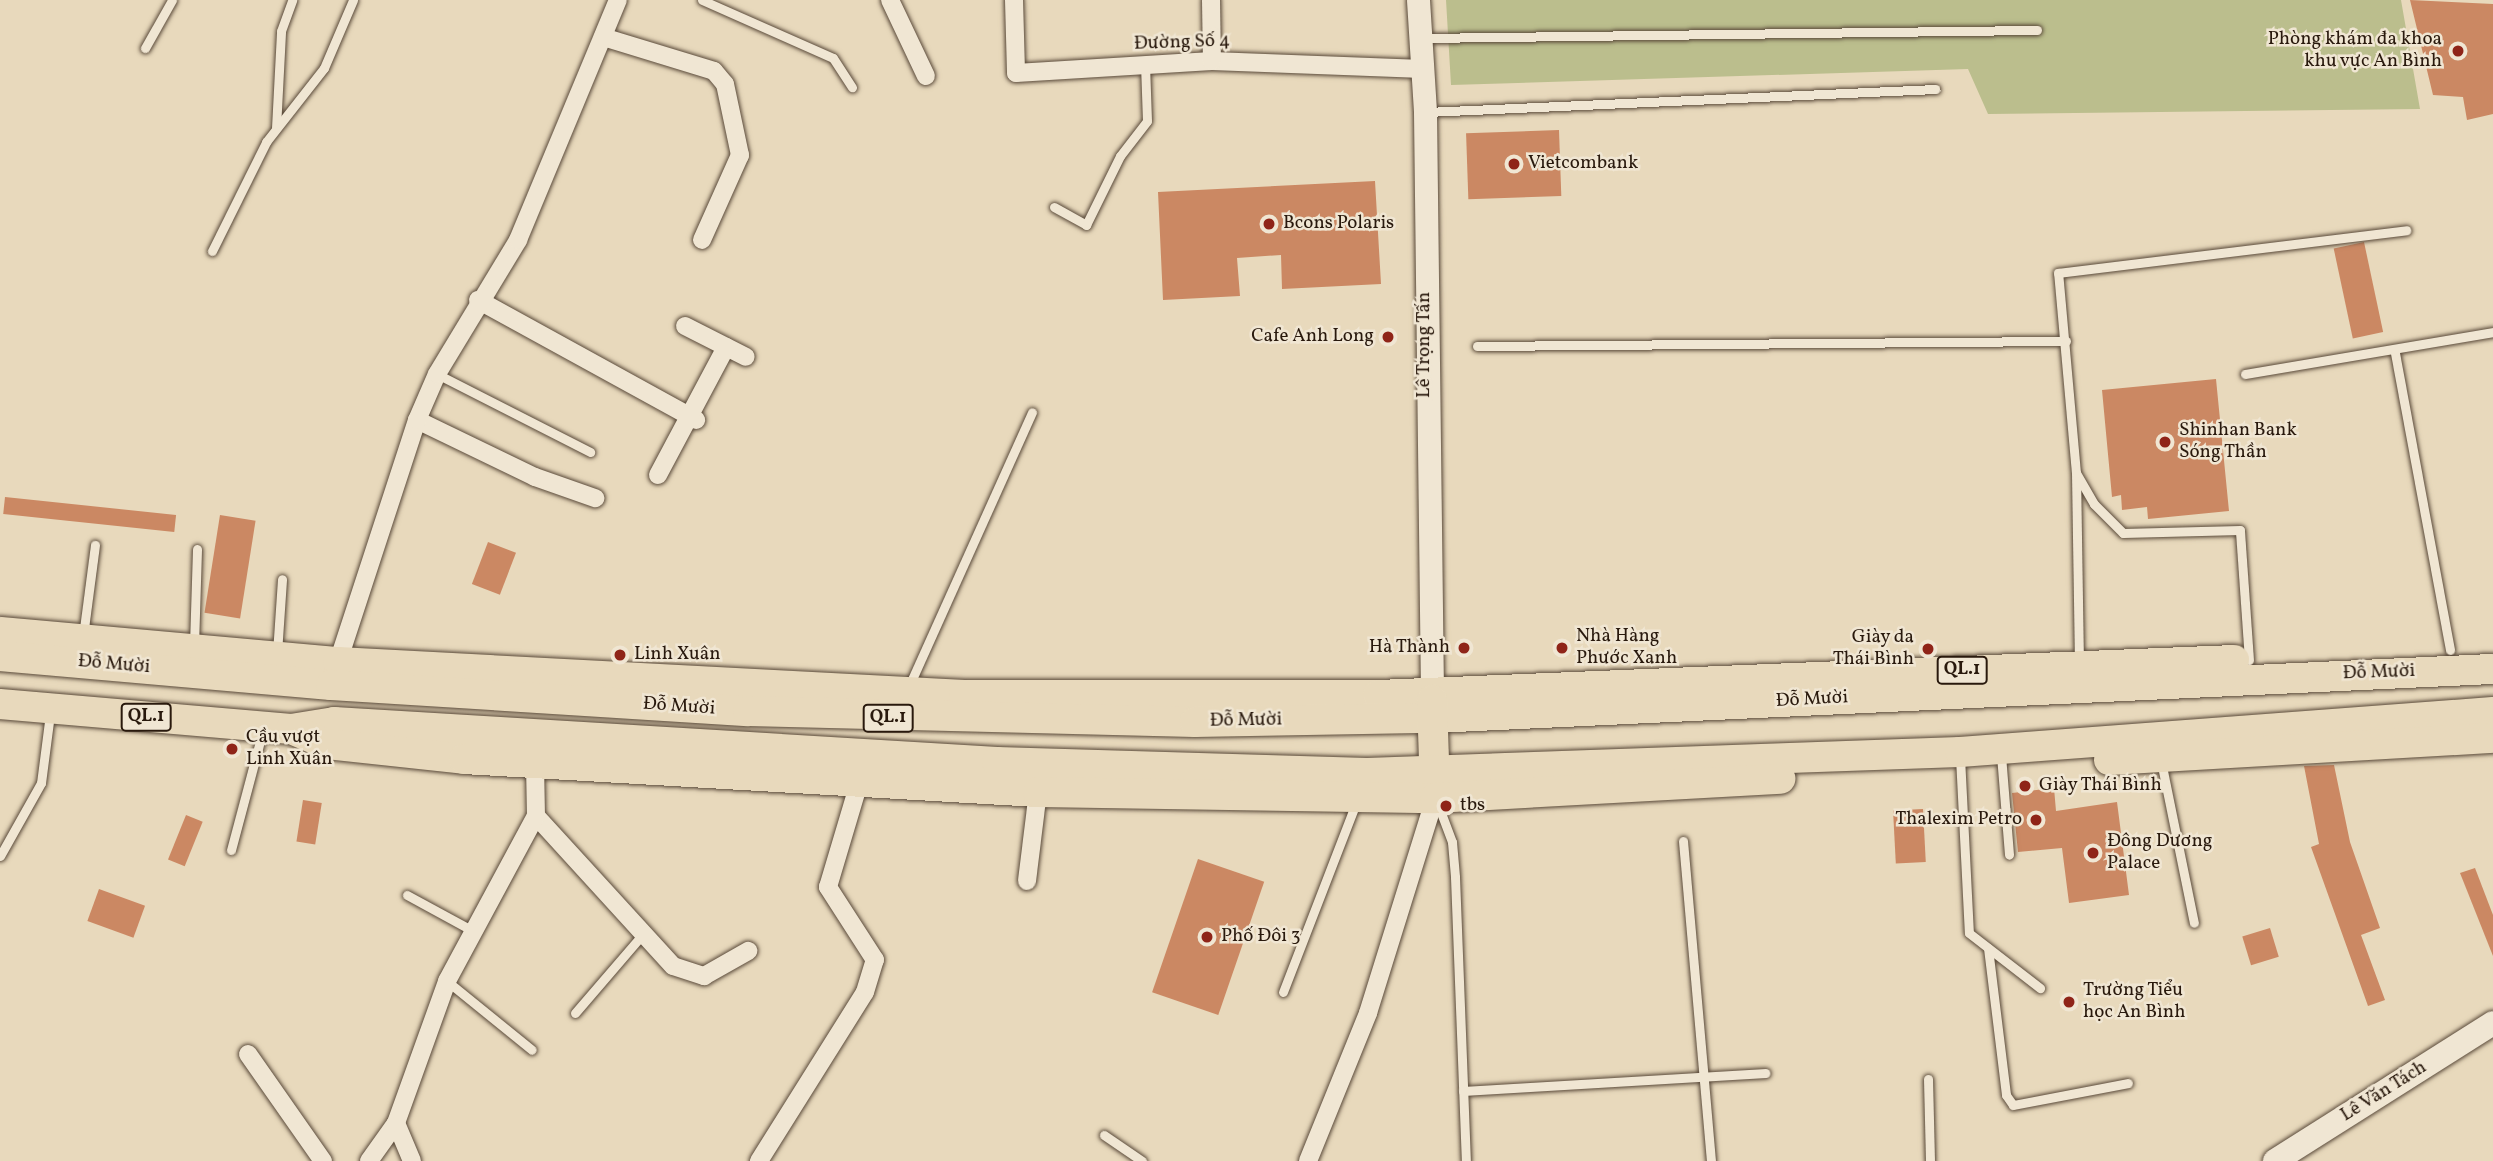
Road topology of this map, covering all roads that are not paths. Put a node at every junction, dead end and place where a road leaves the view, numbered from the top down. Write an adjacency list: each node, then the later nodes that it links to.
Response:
1 (172, 0): 13 (lane)
2 (292, 0): 21 (lane)
3 (353, 0): 21 (lane)
4 (618, 0): 11 (street)
5 (702, 0): 18 (lane)
6 (890, 0): 17 (street)
7 (1014, 0): 15 (street, Đường Số 4)
8 (1211, 0): 14 (street)
9 (1418, 0): 12 (street, Lê Trọng Tấn)
10 (2037, 30): 12 (lane)
11 (603, 37): 24 (street); 26 (street)
12 (1421, 38): 16 (street, Lê Trọng Tấn)
13 (145, 48)
14 (1212, 61): 15 (street, Đường Số 4); 16 (street, Đường Số 4)
15 (1145, 65): 22 (lane)
16 (1423, 69): 20 (street, Lê Trọng Tấn)
17 (926, 76)
18 (852, 87)
19 (1935, 89): 20 (lane)
20 (1426, 112): 61 (street, Lê Trọng Tấn)
21 (276, 128): 25 (lane)
22 (1054, 207)
23 (2406, 230): 29 (lane)
24 (702, 240)
25 (212, 251)
26 (478, 300): 35 (street); 37 (street)
27 (685, 326): 31 (street)
28 (2493, 332): 32 (lane)
29 (2066, 341): 30 (lane); 40 (lane)
30 (1477, 345)
31 (726, 347): 33 (street); 37 (street)
32 (2395, 353): 34 (lane); 51 (lane)
33 (746, 357)
34 (2245, 373)
35 (437, 374): 38 (street); 39 (lane)
36 (1032, 412): 59 (lane)
37 (692, 419): 41 (street)
38 (417, 420): 42 (street); 58 (street)
39 (590, 452)
40 (2076, 473): 53 (lane); 55 (lane)
41 (658, 475)
42 (595, 498)
43 (95, 545): 49 (lane)
44 (197, 550): 50 (lane)
45 (282, 579): 56 (lane)
46 (0, 632): 49 (highway, Đỗ Mười / QL.1)
47 (155, 645): 49 (highway, Đỗ Mười / QL.1); 50 (highway, Đỗ Mười / QL.1); 54 (highway, QL.1)
48 (2493, 648): 51 (highway, Đỗ Mười / QL.1)
49 (79, 650): 52 (highway, Đỗ Mười / QL.1); 54 (highway, Đỗ Mười / QL.1)
50 (193, 650): 56 (highway, Đỗ Mười / QL.1)
51 (2450, 650): 53 (highway, Đỗ Mười / QL.1)
52 (0, 656)
53 (2249, 660): 55 (highway, Đỗ Mười / QL.1)
54 (107, 664): 56 (highway, Đỗ Mười / QL.1)
55 (2079, 664): 61 (highway, Đỗ Mười / QL.1)
56 (274, 667): 58 (highway, Đỗ Mười / QL.1)
57 (2493, 669): 61 (highway, Đỗ Mười / QL.1)
58 (335, 674): 59 (highway, Đỗ Mười / QL.1); 61 (highway, Đỗ Mười / QL.1)
59 (905, 694): 61 (highway, Đỗ Mười / QL.1)
60 (0, 704): 62 (highway, Đỗ Mười / QL.1)
61 (1432, 705): 71 (highway)
62 (51, 709): 64 (highway, Đỗ Mười / QL.1); 78 (lane)
63 (2493, 712): 67 (highway, Đỗ Mười / QL.1)
64 (277, 728): 69 (highway, Đỗ Mười / QL.1); 71 (highway, Đỗ Mười / QL.1); 76 (lane)
65 (2493, 738): 66 (highway, Đỗ Mười / QL.1)
66 (2160, 756): 67 (highway, Đỗ Mười / QL.1); 81 (lane)
67 (2001, 758): 68 (highway, Đỗ Mười / QL.1); 77 (lane)
68 (1960, 760): 71 (highway, Đỗ Mười / QL.1); 84 (lane)
69 (535, 764): 70 (highway, Đỗ Mười / QL.1); 74 (street)
70 (859, 783): 72 (highway, Đỗ Mười / QL.1); 103 (street)
71 (1435, 784): 73 (highway, Đỗ Mười / QL.1); 97 (lane); 105 (street)
72 (1038, 792): 73 (highway, Đỗ Mười / QL.1); 79 (street)
73 (1357, 798): 88 (lane)
74 (536, 816): 82 (street); 83 (street)
75 (1682, 841): 95 (lane)
76 (232, 850)
77 (2009, 855)
78 (0, 856)
79 (1027, 881)
80 (407, 895): 82 (lane)
81 (2194, 923)
82 (473, 931): 86 (street)
83 (643, 934): 85 (street); 89 (lane)
84 (1988, 948): 87 (lane); 96 (lane)
85 (748, 951)
86 (447, 981): 91 (lane); 98 (street)
87 (2040, 989)
88 (1283, 992)
89 (575, 1013)
90 (2493, 1023): 109 (main road, Lê Văn Tách)
91 (532, 1050)
92 (248, 1054): 100 (street)
93 (1765, 1073): 95 (lane)
94 (1928, 1079): 108 (lane)
95 (1706, 1080): 97 (lane); 107 (lane)
96 (2128, 1083)
97 (1463, 1091): 106 (lane)
98 (396, 1123): 101 (street); 102 (street)
99 (1104, 1135): 104 (lane)
100 (323, 1161)
101 (369, 1161)
102 (412, 1161)
103 (759, 1161)
104 (1142, 1161)
105 (1308, 1161)
106 (1466, 1161)
107 (1711, 1161)
108 (1930, 1161)
109 (2275, 1161)

